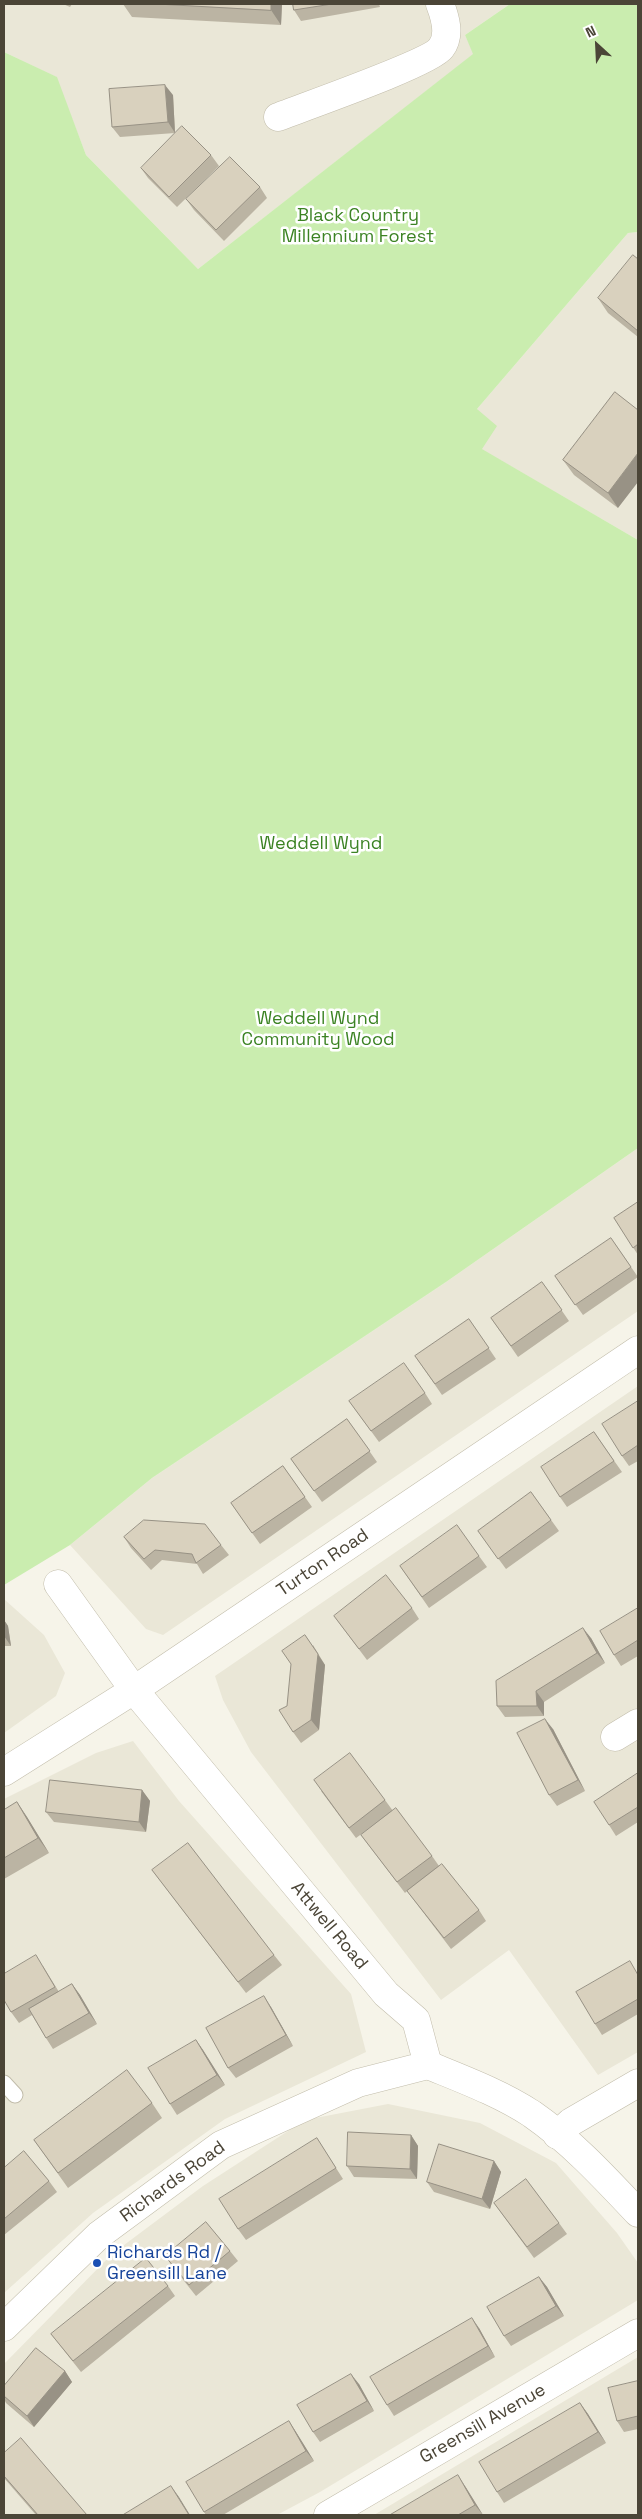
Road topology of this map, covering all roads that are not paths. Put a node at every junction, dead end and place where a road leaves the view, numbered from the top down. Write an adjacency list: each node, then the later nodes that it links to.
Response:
1 (440, 4): 2 (street)
2 (278, 117)
3 (638, 1350): 5 (street, Turton Road)
4 (58, 1584): 5 (street, Attwell Road)
5 (134, 1690): 8 (street, Turton Road); 9 (street, Attwell Road)
6 (638, 1723): 7 (street)
7 (615, 1737)
8 (4, 1772)
9 (428, 2065): 13 (street); 15 (street, Richards Road)
10 (4, 2083): 12 (lane)
11 (638, 2083): 13 (street)
12 (15, 2095)
13 (557, 2135): 14 (street)
14 (638, 2213)
15 (4, 2326)
16 (638, 2333): 17 (street, Greensill Avenue)
17 (328, 2515)

